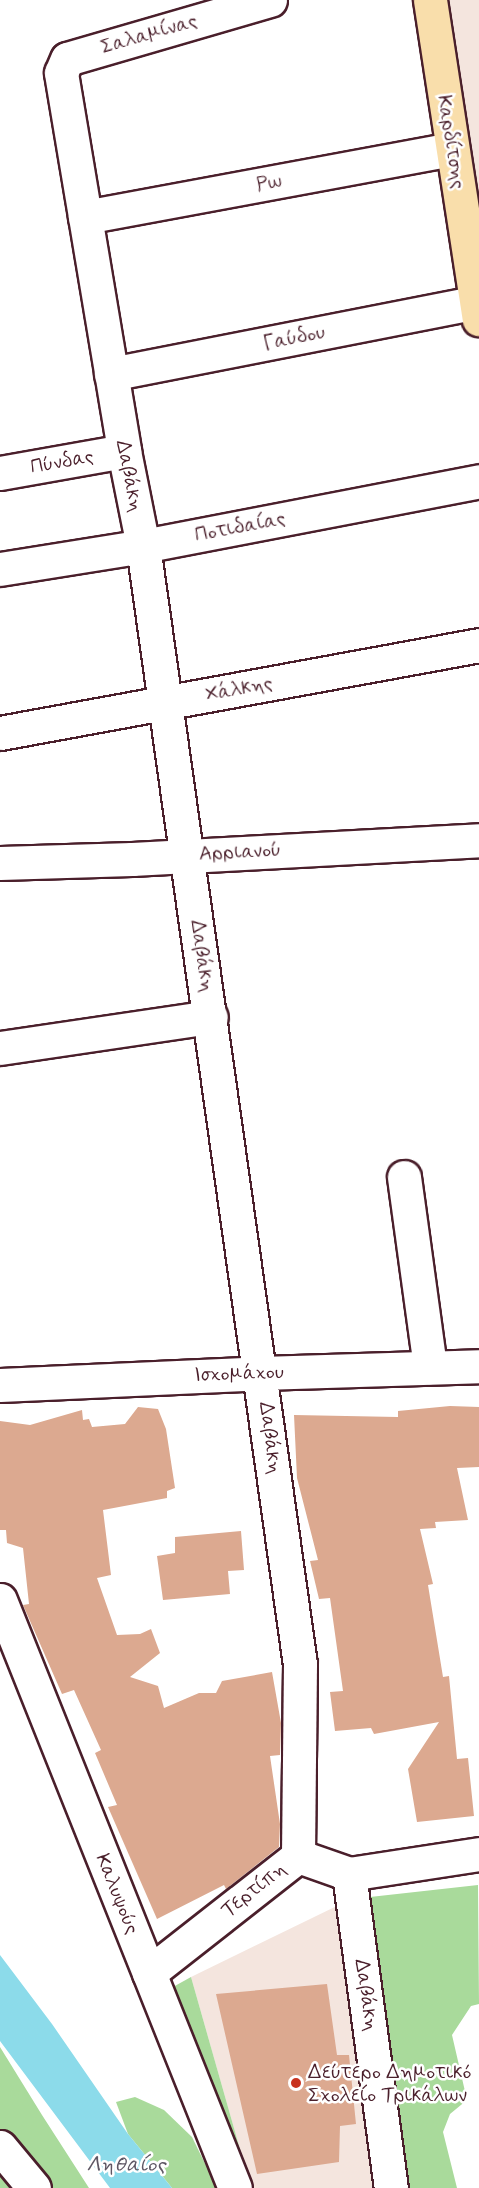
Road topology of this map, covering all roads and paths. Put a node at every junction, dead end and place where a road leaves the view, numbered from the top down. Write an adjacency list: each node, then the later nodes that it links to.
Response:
1 (270, 0): 3 (street, Σαλαμίνας)
2 (430, 0): 4 (main road, Καρδίτσης)
3 (65, 62): 5 (street, Δαβάκη)
4 (452, 149): 5 (street, Ρω); 6 (main road, Καρδίτσης)
5 (86, 217): 7 (street, Δαβάκη)
6 (478, 308): 7 (street, Γαύδου)
7 (111, 374): 8 (street, Δαβάκη)
8 (124, 451): 9 (street, Πύνδας); 11 (street, Δαβάκη)
9 (0, 473)
10 (479, 481): 11 (street, Ποτιδαίας)
11 (143, 546): 12 (street, Ποτιδαίας); 14 (street, Δαβάκη)
12 (0, 569)
13 (479, 645): 14 (street, Χάλκης)
14 (166, 702): 15 (street, Χάλκης); 17 (street, Δαβάκη)
15 (0, 733)
16 (479, 840): 17 (street, Αρριανού)
17 (188, 855): 18 (street, Αρριανού); 19 (street, Δαβάκη)
18 (0, 863)
19 (211, 1017): 20 (street); 24 (street, Δαβάκη)
20 (0, 1048)
21 (404, 1177): 23 (street)
22 (479, 1366): 23 (street, Ισχομάχου)
23 (430, 1367): 24 (street, Ισχομάχου)
24 (261, 1372): 25 (street, Ισχομάχου); 28 (street, Δαβάκη)
25 (0, 1385)
26 (0, 1600): 30 (street, Καλυψούς)
27 (479, 1854): 29 (street, Τερτίπη)
28 (298, 1856): 29 (street, Τερτίπη); 30 (street, Τερτίπη)
29 (350, 1874): 34 (street, Δαβάκη)
30 (152, 1981): 33 (street, Καλυψούς)
31 (0, 2147): 32 (street)
32 (34, 2188)
33 (235, 2188)
34 (391, 2188)

